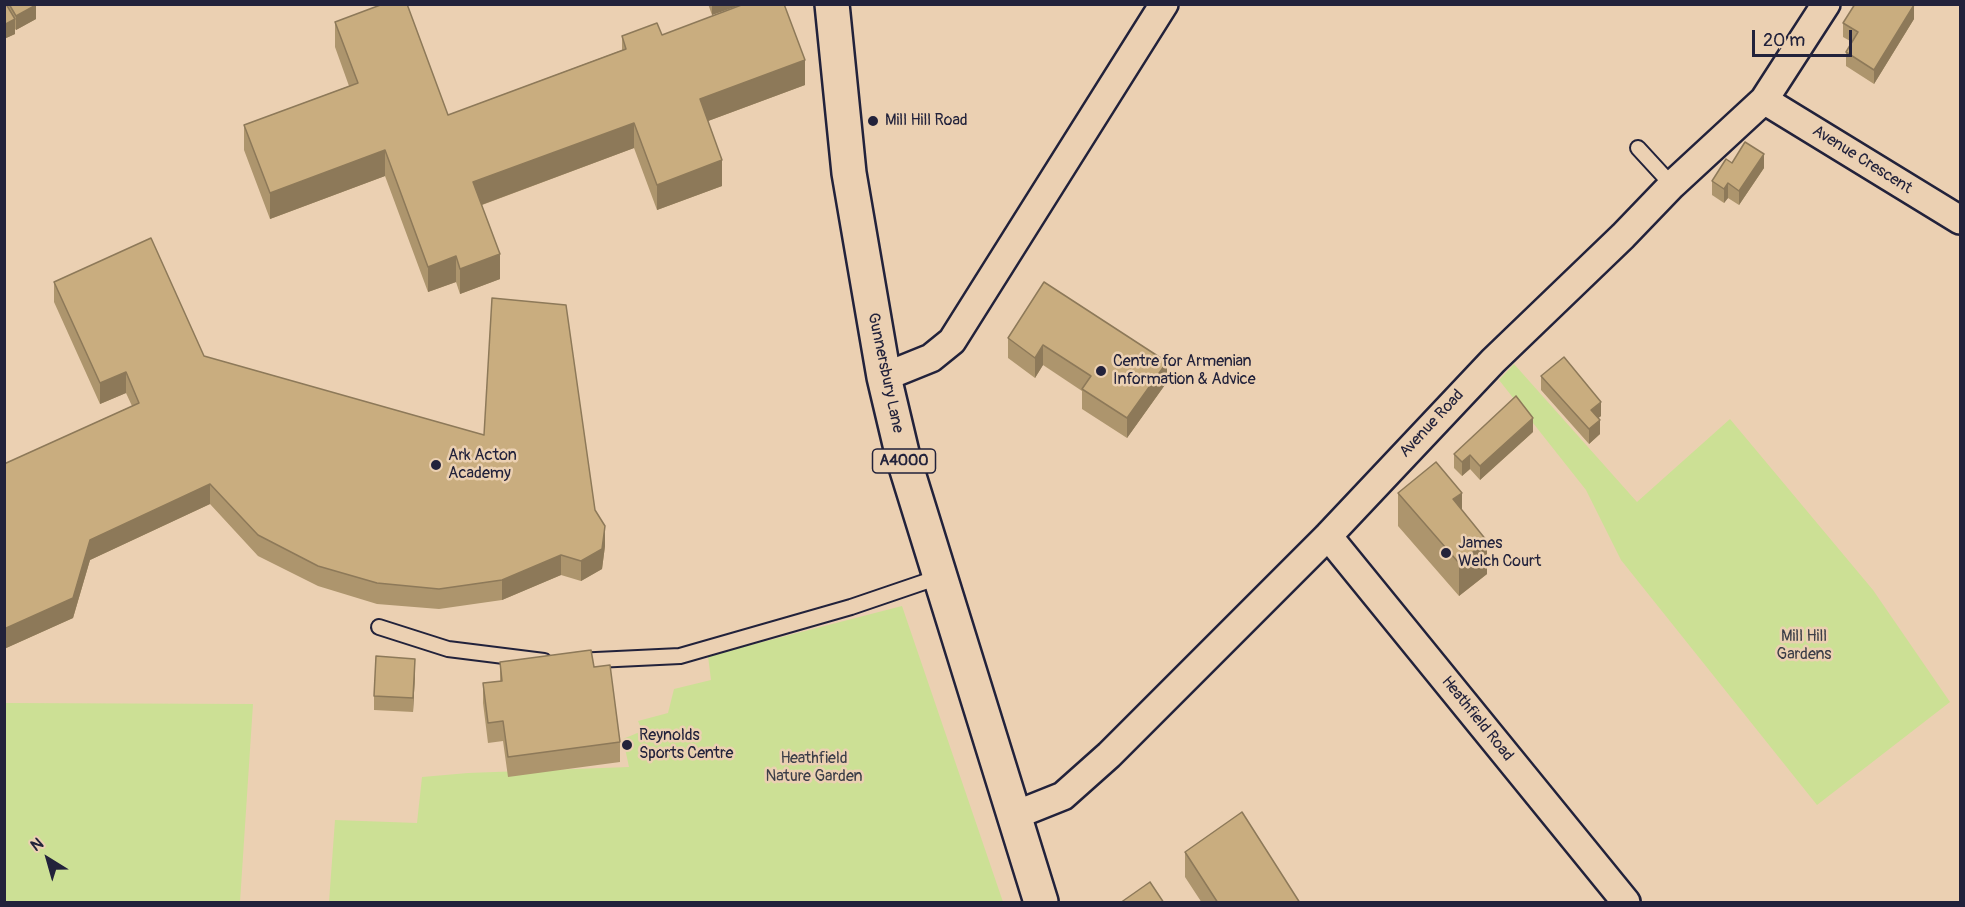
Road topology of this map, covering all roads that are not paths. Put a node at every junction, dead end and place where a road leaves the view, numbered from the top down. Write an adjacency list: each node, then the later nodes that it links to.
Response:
1 (832, 4): 8 (main road, Gunnersbury Lane / A4000)
2 (1164, 4): 8 (street)
3 (1826, 4): 4 (street, Avenue Road)
4 (1764, 100): 6 (street, Avenue Road); 7 (street, Avenue Crescent)
5 (1638, 148): 6 (lane)
6 (1672, 185): 9 (street, Avenue Road)
7 (1960, 220)
8 (884, 377): 10 (main road, Gunnersbury Lane / A4000)
9 (1328, 536): 12 (street, Avenue Road); 14 (street, Heathfield Road)
10 (939, 577): 11 (lane); 12 (main road, Gunnersbury Lane / A4000)
11 (379, 627)
12 (1013, 816): 13 (main road, Gunnersbury Lane / A4000)
13 (1041, 903)
14 (1626, 903)

